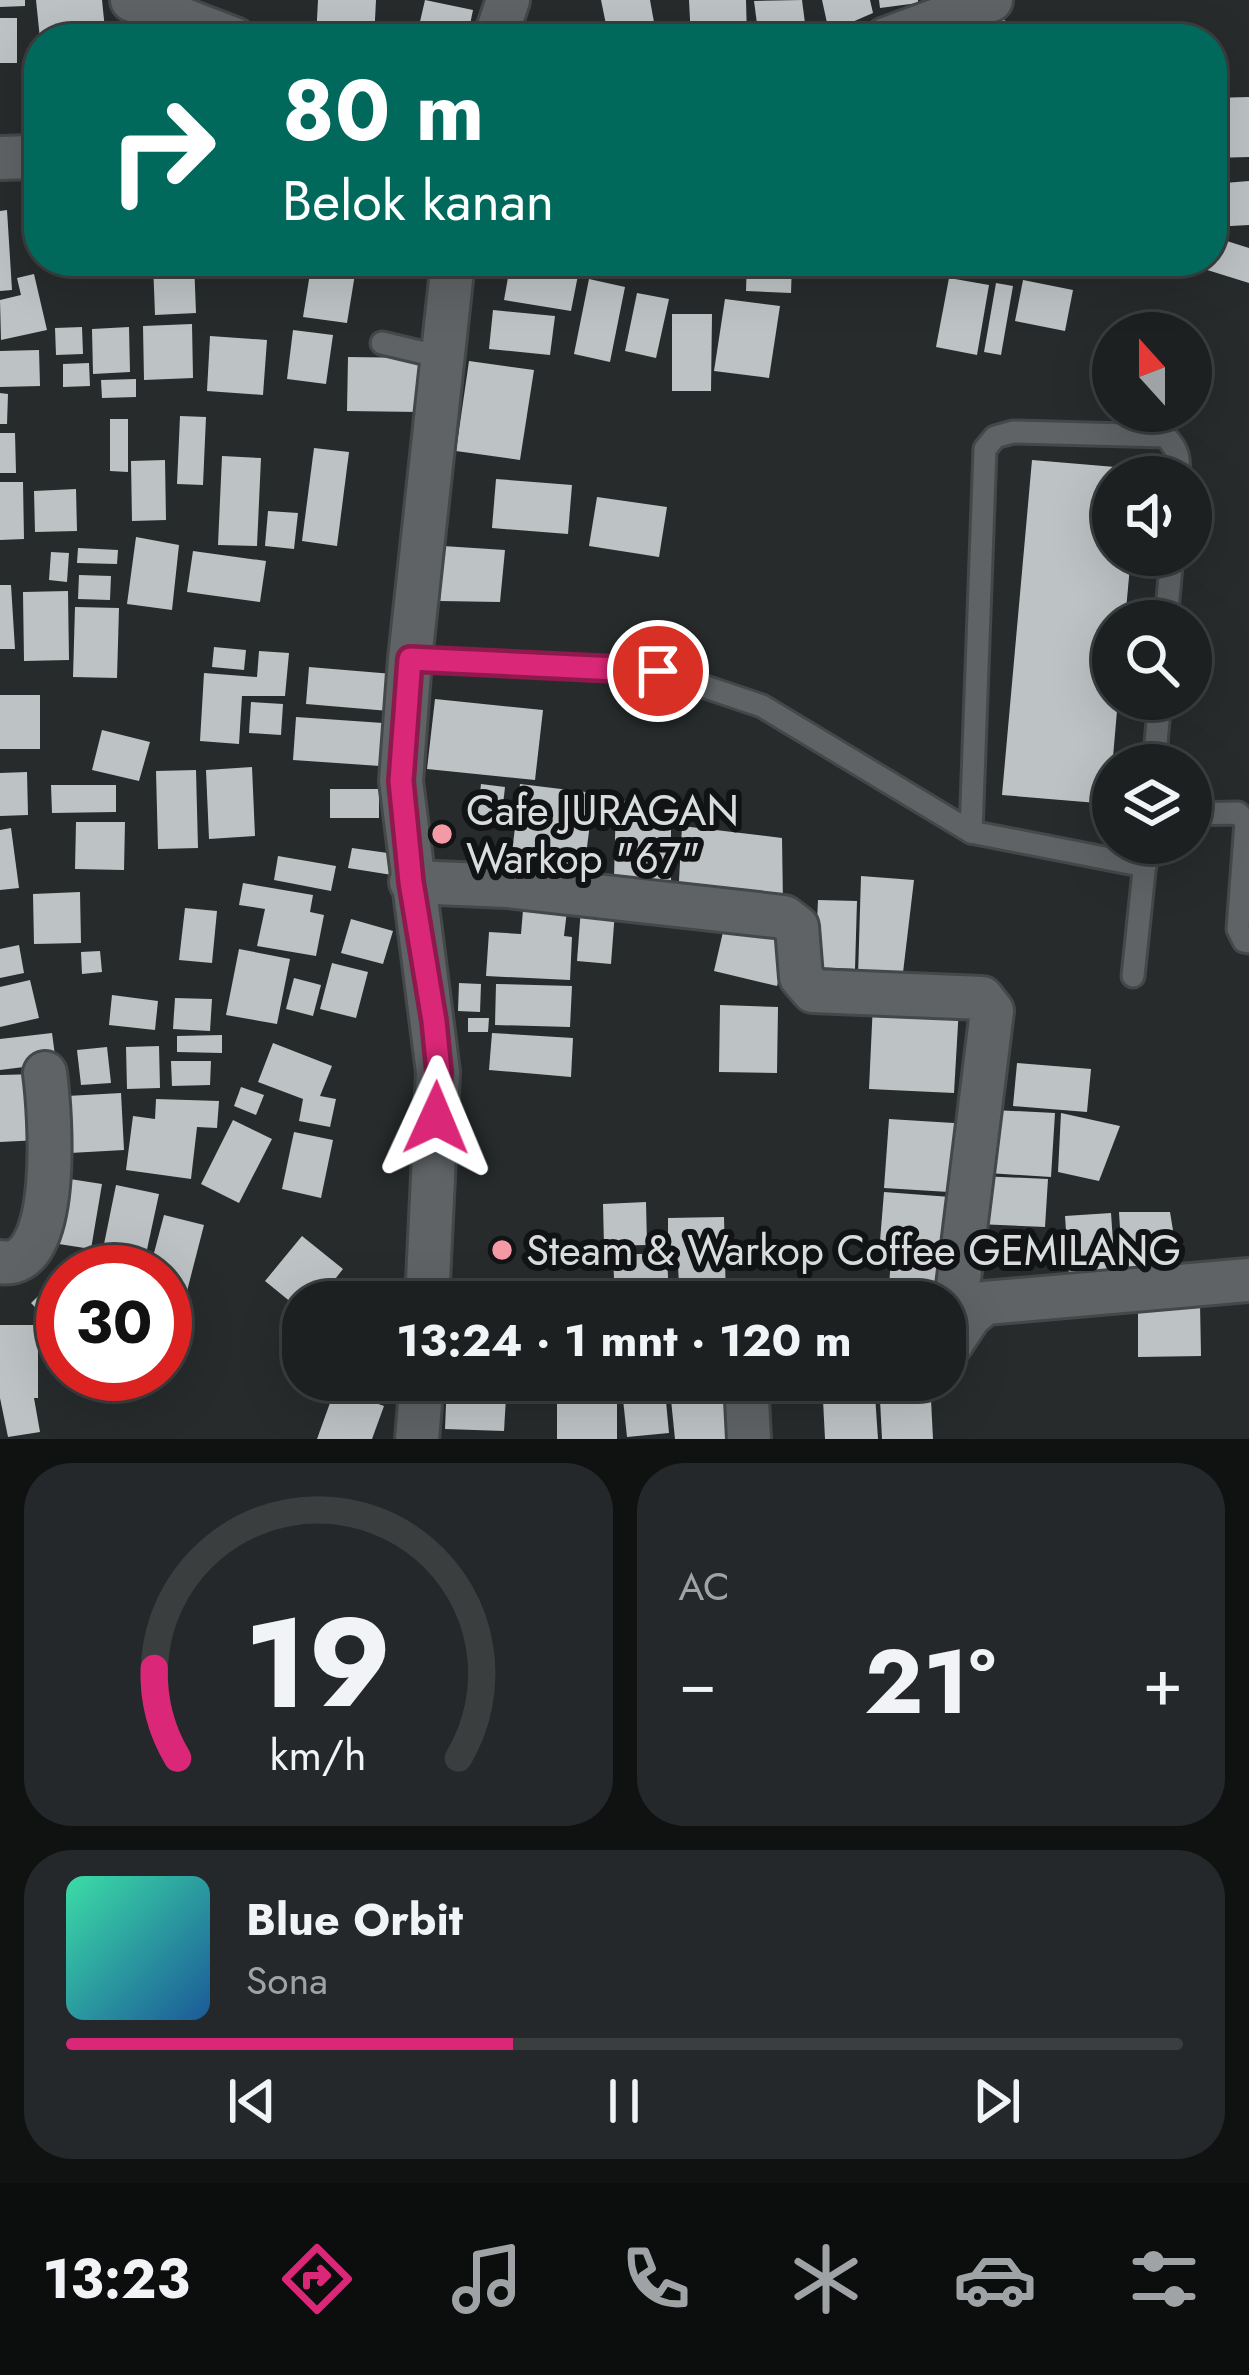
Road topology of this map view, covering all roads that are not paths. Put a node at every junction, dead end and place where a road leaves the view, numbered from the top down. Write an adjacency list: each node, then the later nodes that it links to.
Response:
1 (132, 0): 4 (street)
2 (991, 0): 3 (street)
3 (949, 8): 5 (street)
4 (195, 24)
5 (916, 24)
6 (451, 276): 8 (street)
7 (382, 343): 8 (lane)
8 (441, 358): 10 (street)
9 (1178, 456): 12 (lane)
10 (410, 659): 12 (lane); 15 (street)
11 (1212, 814): 16 (lane)
12 (971, 832): 13 (lane)
13 (1092, 848)
14 (1145, 864): 17 (lane)
15 (411, 882): 21 (street); 22 (street)
16 (1249, 942)
17 (1133, 976)
18 (45, 1073): 19 (street)
19 (0, 1262)
20 (1249, 1280): 23 (street)
21 (429, 1281)
22 (956, 1281)
23 (966, 1320)
24 (420, 1401): 26 (street)
25 (747, 1401): 27 (street)
26 (417, 1439)
27 (749, 1439)

